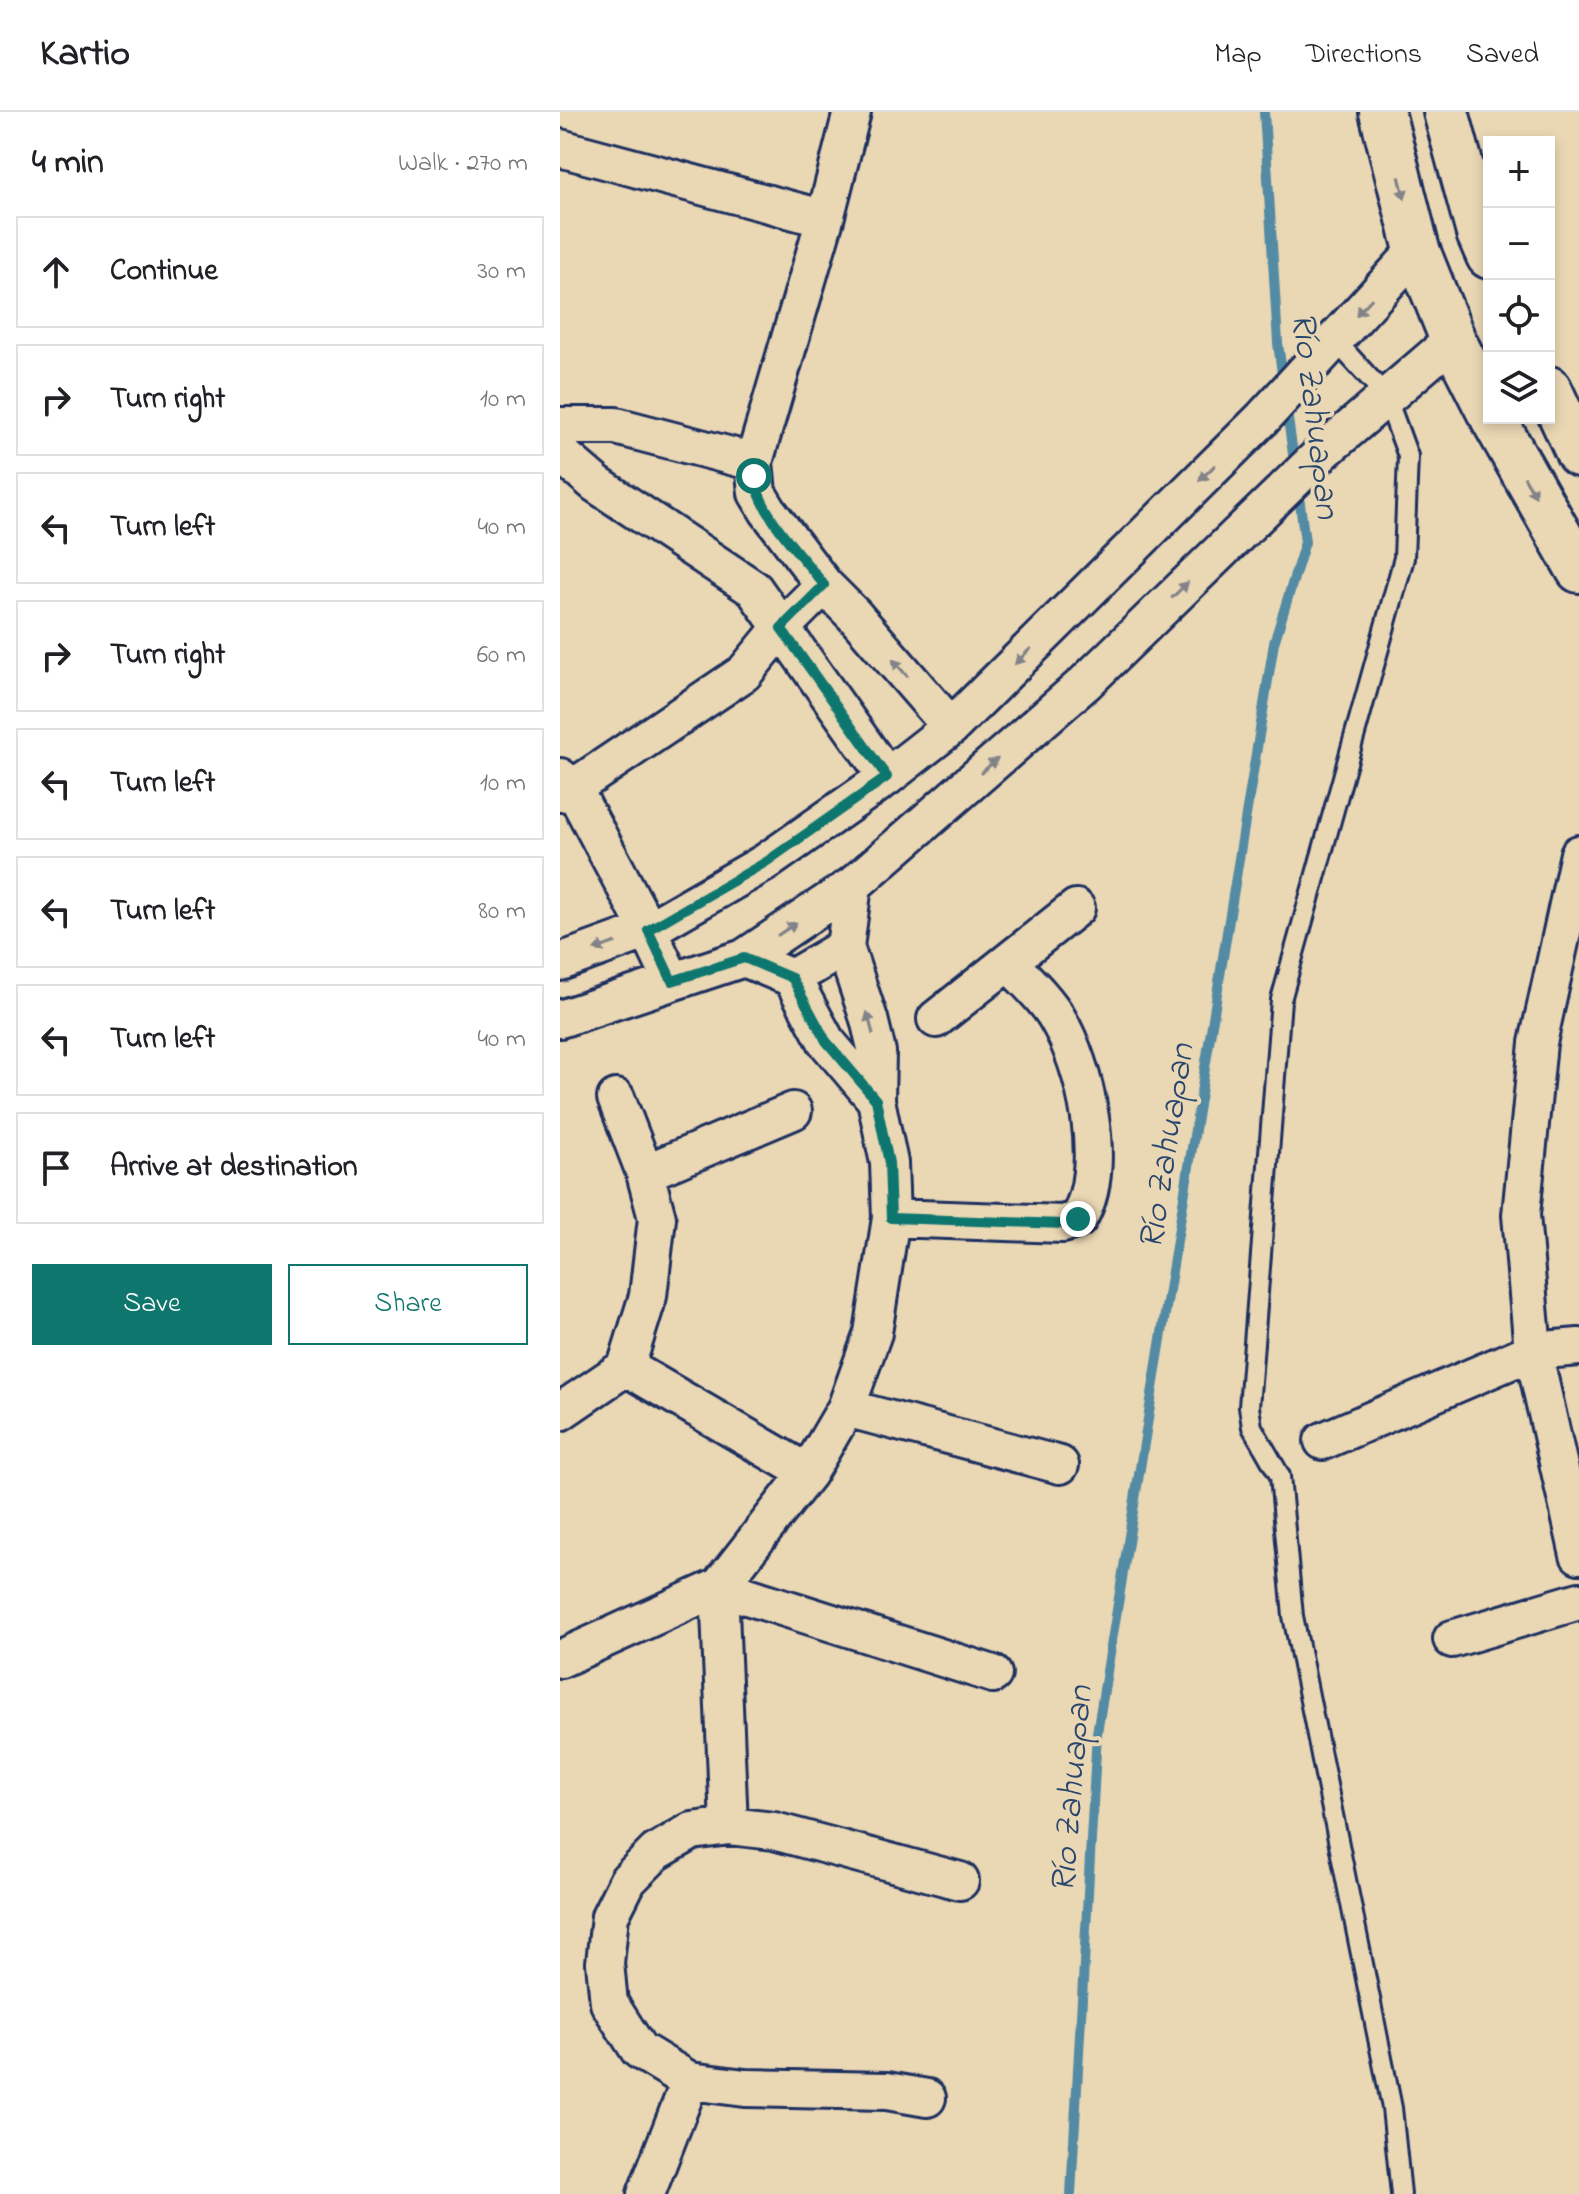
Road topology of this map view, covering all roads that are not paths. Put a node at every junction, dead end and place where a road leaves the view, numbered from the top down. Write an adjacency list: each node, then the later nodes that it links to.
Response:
1 (852, 112): 5 (street)
2 (1382, 112): 7 (street, one-way to 7)
3 (1446, 112): 6 (street)
4 (560, 148): 5 (street)
5 (825, 219): 17 (street)
6 (1483, 242)
7 (1417, 250): 8 (street, one-way to 8); 9 (street)
8 (1334, 339): 10 (lane); 21 (street, one-way to 21)
9 (1453, 340): 10 (street); 11 (street)
10 (1386, 396): 25 (street, one-way to 10); 60 (lane)
11 (1483, 399)
12 (1555, 402): 15 (street)
13 (1496, 424): 18 (street, one-way to 18)
14 (560, 426): 17 (street)
15 (1578, 452)
16 (560, 453): 20 (street)
17 (754, 462): 19 (street)
18 (1579, 570)
19 (824, 585): 20 (street); 21 (street, one-way to 19)
20 (781, 628): 22 (street); 23 (street)
21 (951, 727): 22 (street)
22 (887, 777): 27 (street)
23 (564, 786): 27 (street)
24 (1577, 869): 42 (street)
25 (853, 885): 28 (street); 29 (street, one-way to 25)
26 (1076, 908): 31 (street)
27 (648, 930): 30 (street, one-way to 30); 33 (street)
28 (845, 947): 32 (street); 37 (street, one-way to 28)
29 (744, 958): 32 (street); 33 (street)
30 (560, 962)
31 (1008, 962): 35 (street); 40 (street)
32 (792, 978): 37 (street)
33 (672, 981): 34 (street)
34 (560, 1019)
35 (936, 1019)
36 (616, 1098): 39 (street)
37 (876, 1100): 40 (street)
38 (793, 1111): 39 (street)
39 (645, 1173): 43 (street)
40 (891, 1218): 44 (street)
41 (1579, 1347): 42 (street)
42 (1533, 1351): 46 (street); 49 (street)
43 (626, 1367): 45 (street); 48 (street)
44 (846, 1408): 47 (street); 48 (street)
45 (560, 1412)
46 (1323, 1441)
47 (1060, 1465)
48 (808, 1473): 50 (street)
49 (1579, 1555)
50 (719, 1587): 53 (street); 54 (street); 55 (street)
51 (1579, 1601): 52 (street)
52 (1452, 1639)
53 (560, 1659)
54 (993, 1674)
55 (729, 1826): 56 (street); 57 (street)
56 (960, 1881)
57 (690, 2081): 58 (street); 59 (street)
58 (927, 2098)
59 (646, 2194)
60 (1401, 2194)

